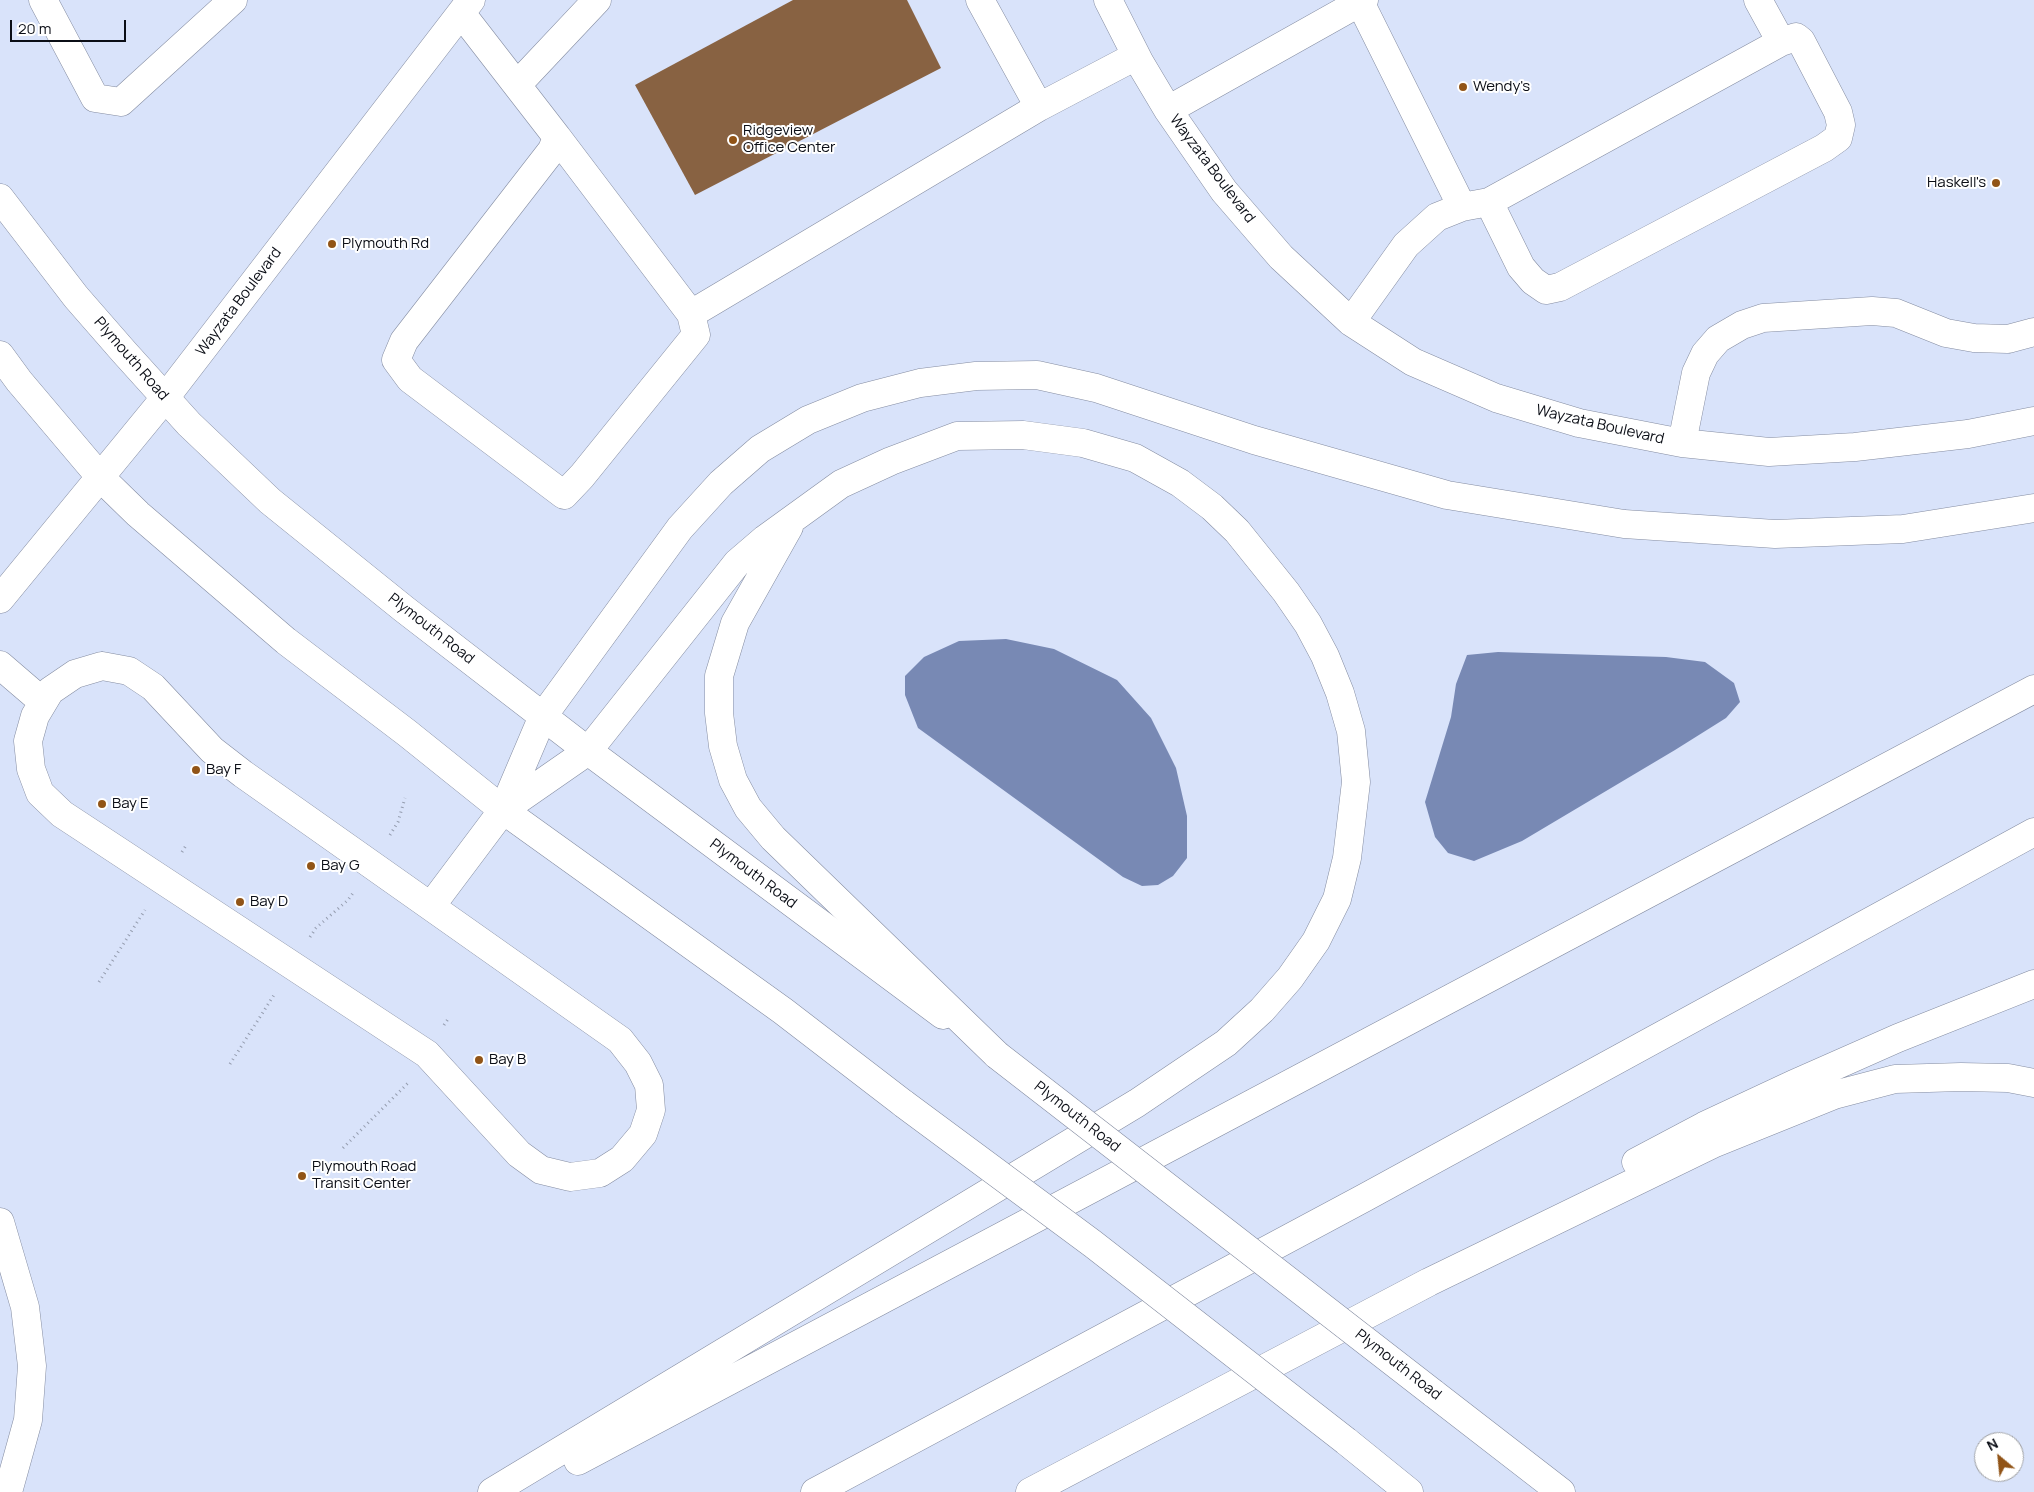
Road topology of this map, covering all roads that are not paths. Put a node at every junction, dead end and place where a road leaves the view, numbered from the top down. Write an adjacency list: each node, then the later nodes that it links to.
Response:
1 (43, 0): 2 (main road)
2 (233, 0)
3 (597, 0): 11 (main road)
4 (980, 0): 12 (main road)
5 (1108, 0): 10 (main road, Wayzata Boulevard)
6 (1758, 0): 9 (main road)
7 (1362, 1): 13 (main road); 17 (main road)
8 (466, 7): 11 (main road); 22 (main road, Wayzata Boulevard)
9 (1781, 42): 16 (main road); 16 (main road)
10 (1136, 56): 12 (main road); 13 (main road, Wayzata Boulevard)
11 (517, 85): 14 (main road)
12 (1039, 107): 18 (main road)
13 (1168, 110): 19 (main road, Wayzata Boulevard)
14 (557, 137): 18 (main road); 18 (main road)
15 (0, 198): 22 (main road, Plymouth Road)
16 (1488, 202): 17 (main road)
17 (1462, 207): 19 (main road)
18 (691, 314)
19 (1350, 322): 24 (main road, Wayzata Boulevard)
20 (2034, 332): 24 (main road)
21 (0, 355): 25 (main road)
22 (166, 398): 25 (main road, Wayzata Boulevard); 32 (main road, Plymouth Road)
23 (2034, 421): 24 (main road, Wayzata Boulevard)
24 (1682, 443)
25 (101, 478): 28 (main road, Wayzata Boulevard); 34 (main road)
26 (2034, 508): 32 (main road)
27 (798, 513): 33 (main road); 38 (main road); 43 (main road)
28 (0, 599)
29 (0, 665): 31 (main road)
30 (2034, 689): 44 (main road)
31 (43, 702): 36 (main road); 36 (main road)
32 (543, 716): 33 (main road, Plymouth Road); 34 (main road)
33 (588, 751): 34 (main road); 38 (main road, Plymouth Road)
34 (503, 810): 36 (main road); 47 (main road, bridge)
35 (2034, 832): 45 (main road)
36 (431, 906)
37 (2034, 984): 41 (main road)
38 (997, 1055): 48 (main road, Plymouth Road, bridge)
39 (2034, 1083): 41 (main road)
40 (0, 1222): 42 (main road)
41 (1429, 1282): 46 (main road)
42 (8, 1492)
43 (492, 1492)
44 (520, 1492)
45 (815, 1492)
46 (1030, 1492)
47 (1409, 1492)
48 (1561, 1492)

